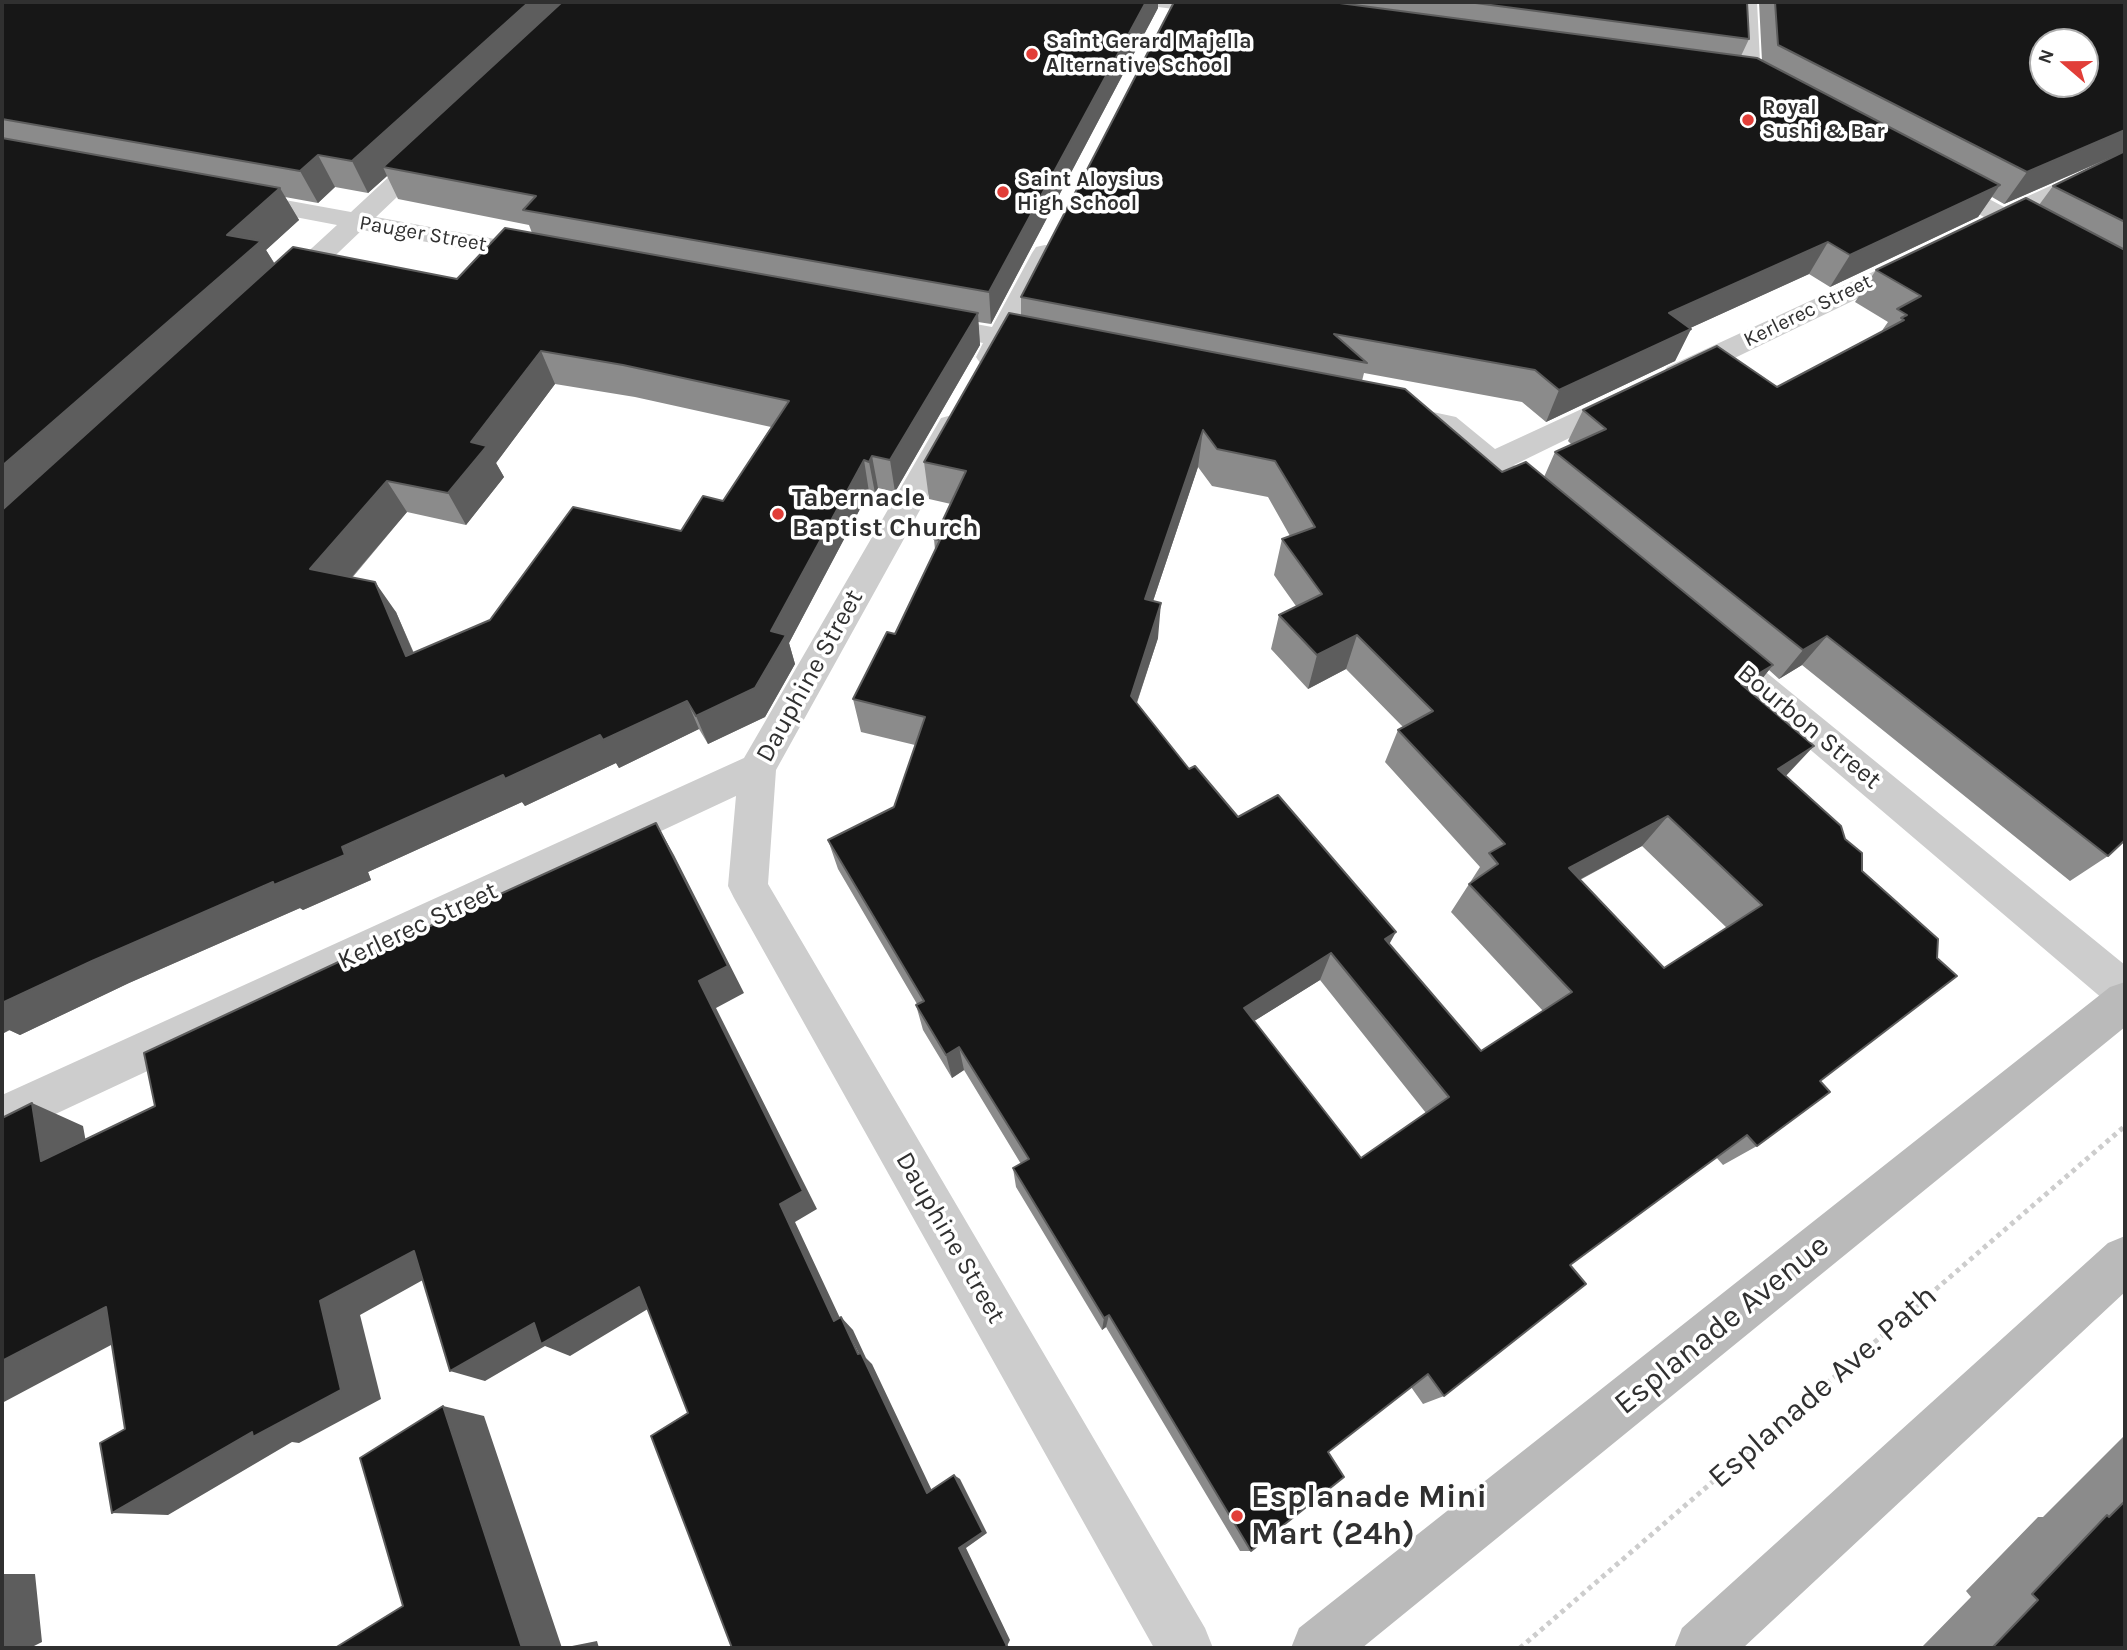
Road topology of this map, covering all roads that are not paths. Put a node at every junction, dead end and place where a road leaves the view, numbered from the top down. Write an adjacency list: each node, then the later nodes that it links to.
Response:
1 (1172, 2): 3 (street); 4 (street)
2 (1746, 2): 6 (street)
3 (1242, 12)
4 (1155, 40)
5 (1721, 78): 6 (street)
6 (1749, 81): 7 (street)
7 (1773, 94)
8 (448, 136): 13 (street)
9 (2125, 159): 12 (street)
10 (1919, 172): 12 (street)
11 (220, 196): 13 (street, Pauger Street)
12 (2004, 217): 15 (street); 18 (street)
13 (356, 222): 17 (street, Pauger Street); 19 (street)
14 (1059, 226): 21 (street, Dauphine Street)
15 (1967, 235)
16 (1942, 247): 24 (street, Kerlerec Street)
17 (562, 258)
18 (2125, 282)
19 (265, 305)
20 (905, 320): 21 (street)
21 (1001, 337): 22 (street); 27 (street, Dauphine Street)
22 (1069, 350)
23 (1405, 416): 24 (street)
24 (1492, 463): 25 (street)
25 (1566, 525)
26 (1692, 630): 28 (street, Bourbon Street)
27 (757, 769): 30 (street, Kerlerec Street); 32 (street, Dauphine Street)
28 (2125, 991)
29 (2125, 1001): 33 (street, Esplanade Avenue)
30 (2, 1117)
31 (2125, 1260): 34 (street)
32 (1185, 1648)
33 (1319, 1648)
34 (1702, 1648)

